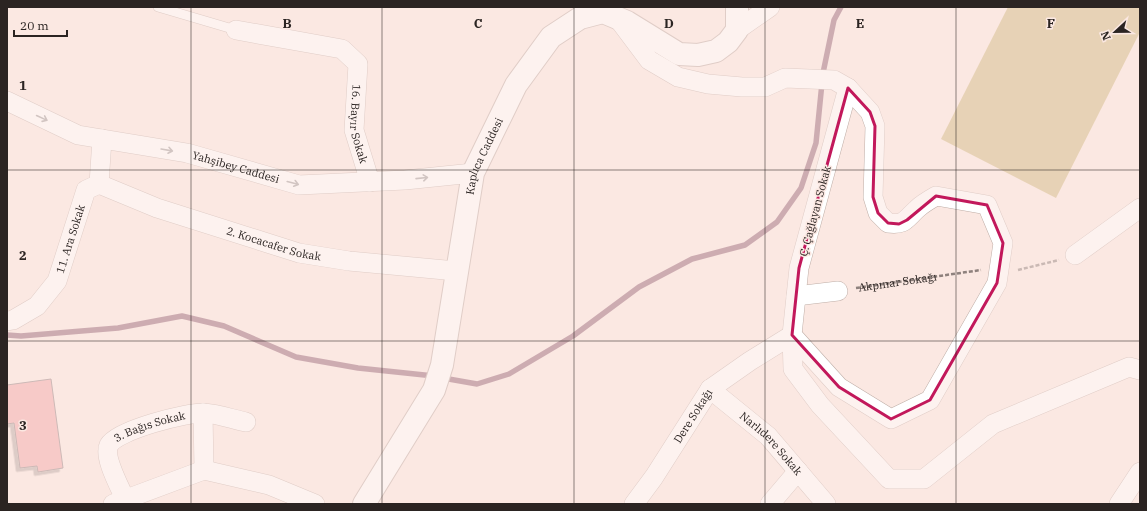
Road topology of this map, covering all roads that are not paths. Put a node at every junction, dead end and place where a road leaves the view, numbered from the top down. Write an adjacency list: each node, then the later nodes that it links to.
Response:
1 (158, 7): 5 (lane)
2 (737, 7): 6 (main road)
3 (770, 7): 6 (street)
4 (616, 16): 6 (main road, Kaplıca Caddesi); 7 (street); 10 (main road, Kaplıca Caddesi)
5 (236, 30): 11 (street, 16. Bayır Sokak)
6 (736, 30)
7 (834, 83): 17 (street, Ç. Çağlayan Sokak); 19 (street)
8 (7, 101): 9 (street, Yahşibey Caddesi, one-way to 9)
9 (102, 139): 11 (street, Yahşibey Caddesi, one-way to 11); 12 (street)
10 (473, 173): 11 (street, Yahşibey Caddesi, one-way to 10); 15 (main road, Kaplıca Caddesi)
11 (370, 182)
12 (99, 184): 15 (street, 2. Kocacafer Sokak); 18 (street, 11. Ara Sokak)
13 (1140, 208): 14 (street)
14 (1075, 255)
15 (456, 271): 30 (main road, Kaplıca Caddesi)
16 (838, 291): 17 (street)
17 (796, 296): 19 (street, Ç. Çağlayan Sokak)
18 (7, 321)
19 (792, 335): 20 (street, Ç. Çağlayan Sokak); 21 (street, Dere Sokağı)
20 (1140, 370)
21 (710, 389): 25 (street, Narlıdere Sokak); 31 (street, Dere Sokağı)
22 (203, 413): 23 (street, 3. Bağıs Sokak); 24 (street, 3. Bağıs Sokak); 28 (street, 3. Bağıs Sokak)
23 (246, 422)
24 (204, 470): 27 (street); 28 (street)
25 (798, 471): 32 (street); 33 (street, Narlıdere Sokak)
26 (1140, 472): 34 (street)
27 (277, 497): 29 (street)
28 (119, 502)
29 (315, 504)
30 (364, 504)
31 (634, 504)
32 (770, 504)
33 (826, 504)
34 (1119, 504)

